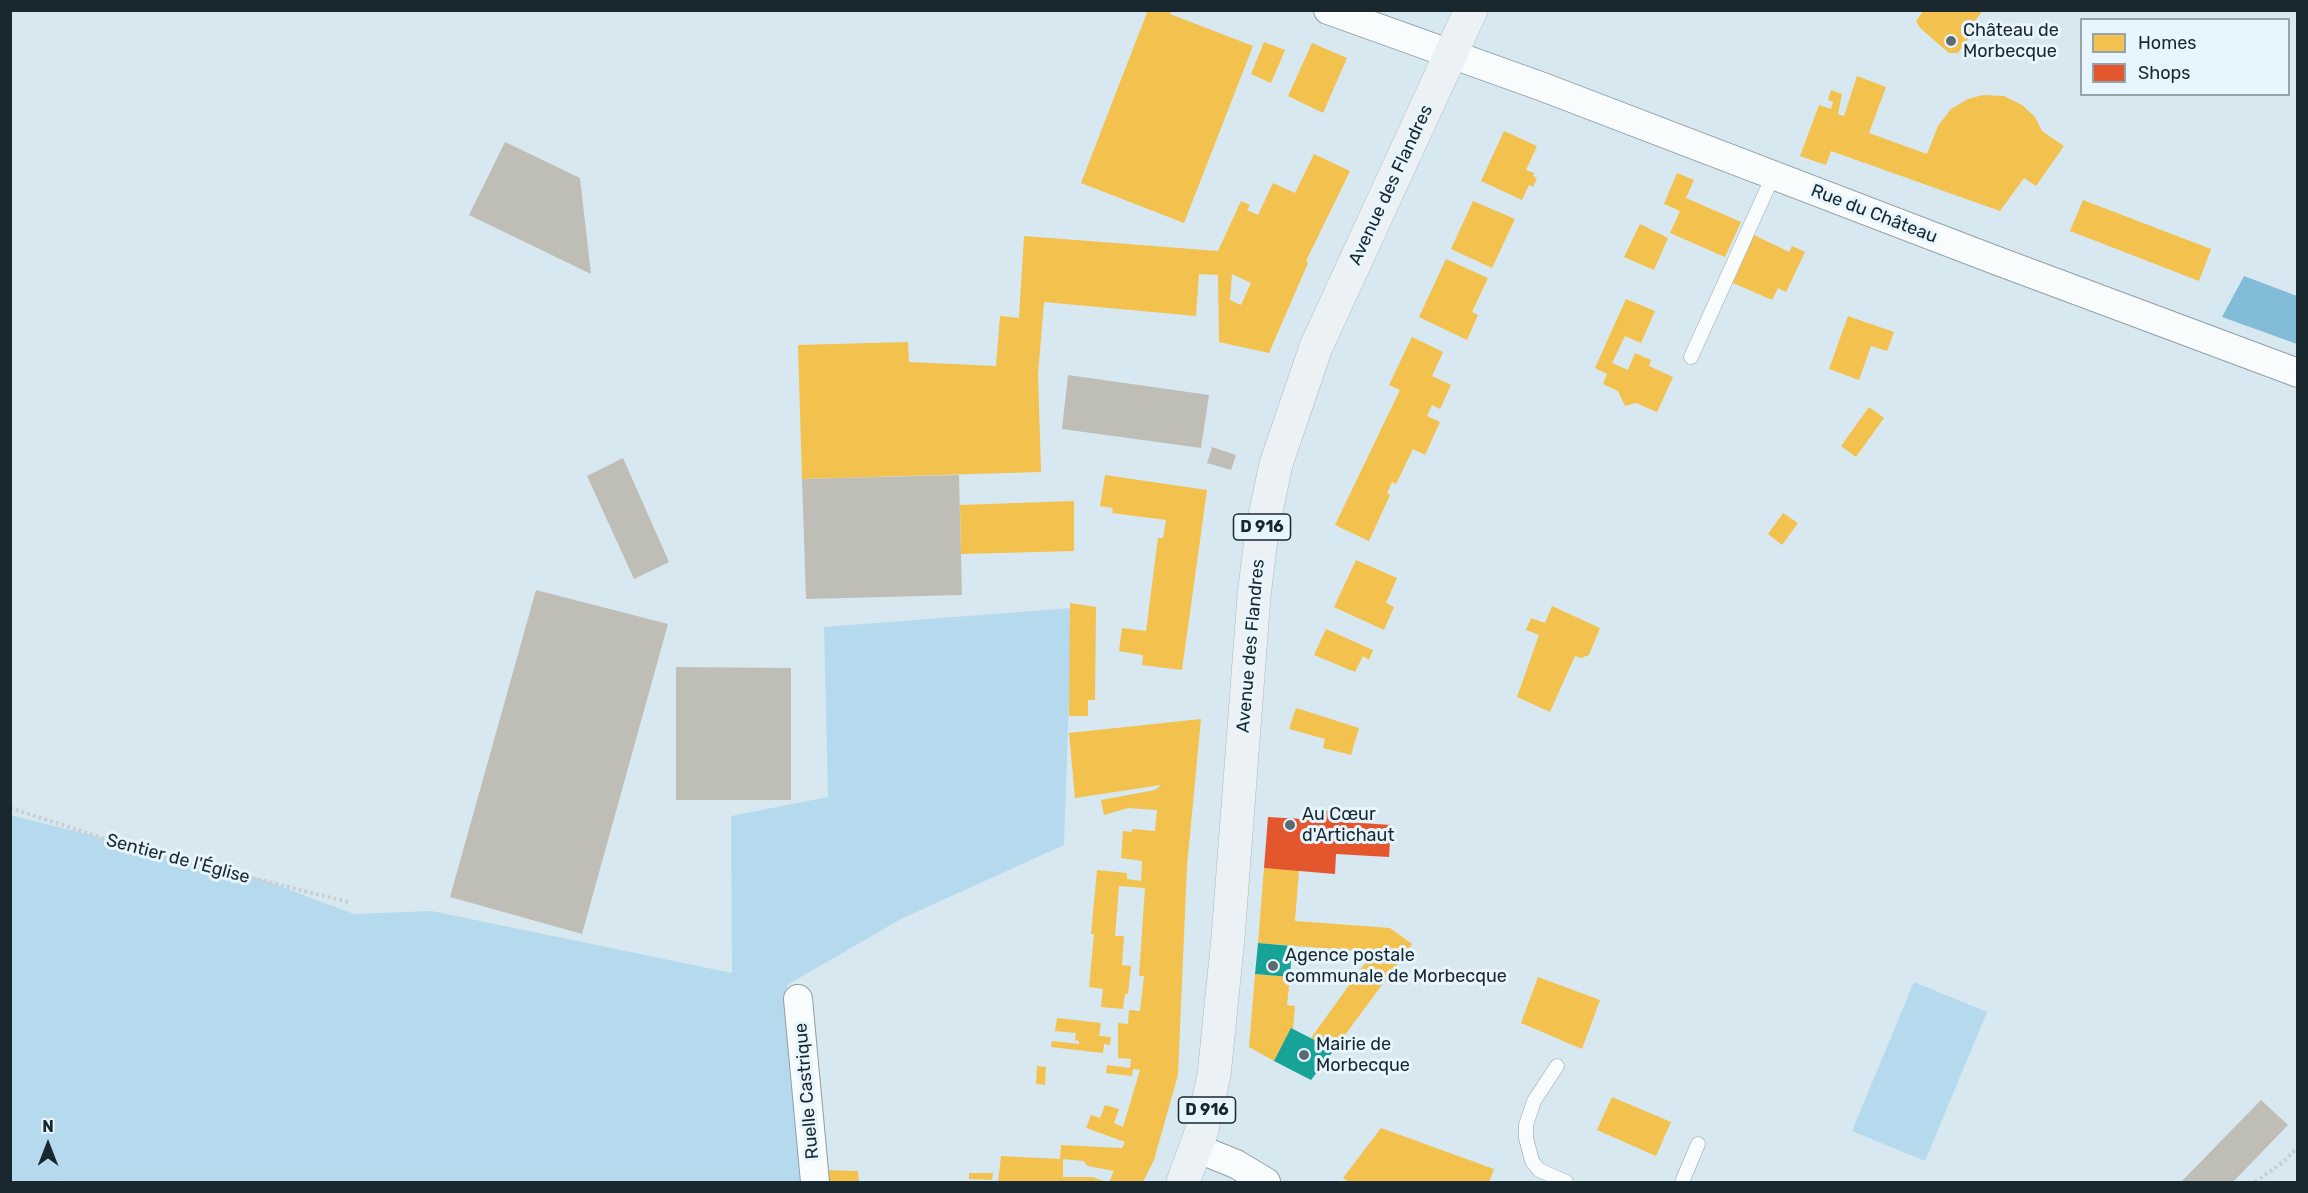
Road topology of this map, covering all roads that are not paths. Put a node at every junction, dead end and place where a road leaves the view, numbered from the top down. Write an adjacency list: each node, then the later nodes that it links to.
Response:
1 (1328, 10): 3 (street, Rue du Château)
2 (1471, 10): 3 (main road, Avenue des Flandres / D 916)
3 (1451, 55): 4 (street, Rue du Château); 10 (main road, Avenue des Flandres / D 916)
4 (1773, 176): 5 (lane); 6 (street, Rue du Château)
5 (1691, 357)
6 (2298, 373)
7 (798, 999): 11 (street, Ruelle Castrique)
8 (1557, 1066): 14 (lane)
9 (1698, 1144): 15 (lane)
10 (1196, 1148): 12 (main road, D 916); 13 (street)
11 (815, 1182)
12 (1183, 1182)
13 (1266, 1182)
14 (1566, 1182)
15 (1682, 1182)

